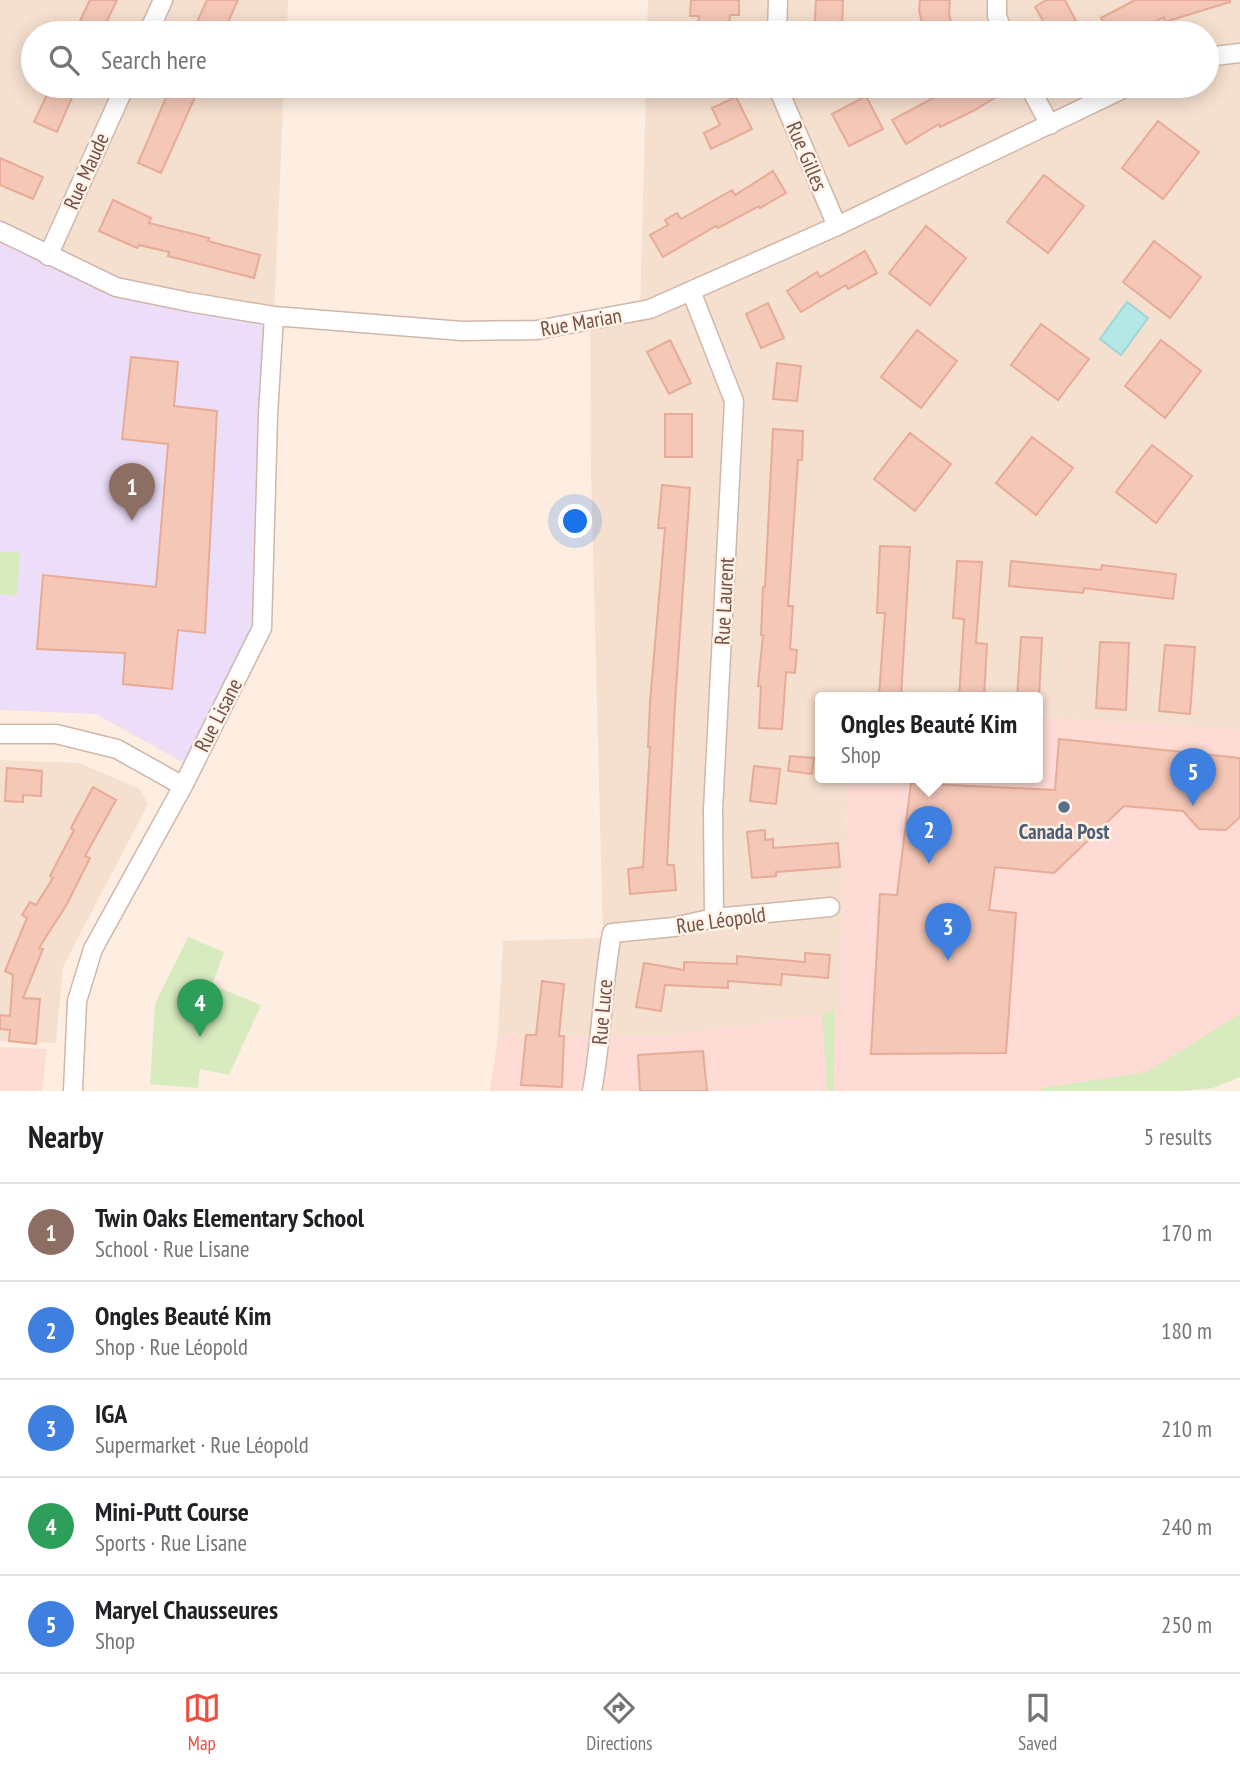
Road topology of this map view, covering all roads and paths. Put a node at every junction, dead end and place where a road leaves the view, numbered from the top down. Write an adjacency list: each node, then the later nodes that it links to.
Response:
1 (163, 0): 4 (street)
2 (778, 0): 5 (street)
3 (997, 0): 6 (street)
4 (153, 21)
5 (777, 21)
6 (999, 21)
7 (1240, 53): 8 (street)
8 (1219, 56)
9 (120, 98): 16 (street, Rue Maude)
10 (782, 98): 14 (street, Rue Gilles)
11 (1035, 98): 13 (street)
12 (1104, 98): 13 (street, Rue Marian)
13 (1049, 125): 14 (street, Rue Marian)
14 (837, 226): 17 (street, Rue Marian)
15 (0, 231): 16 (street, Rue Marian)
16 (48, 256): 18 (street, Rue Marian)
17 (691, 291): 18 (street, Rue Marian); 22 (street, Rue Laurent)
18 (274, 316): 20 (street, Rue Lisane)
19 (0, 734): 20 (street)
20 (183, 786): 24 (street, Rue Lisane)
21 (830, 907): 22 (street, Rue Léopold)
22 (714, 918): 23 (street, Rue Léopold)
23 (612, 933): 25 (street, Rue Luce)
24 (73, 1091)
25 (593, 1091)

